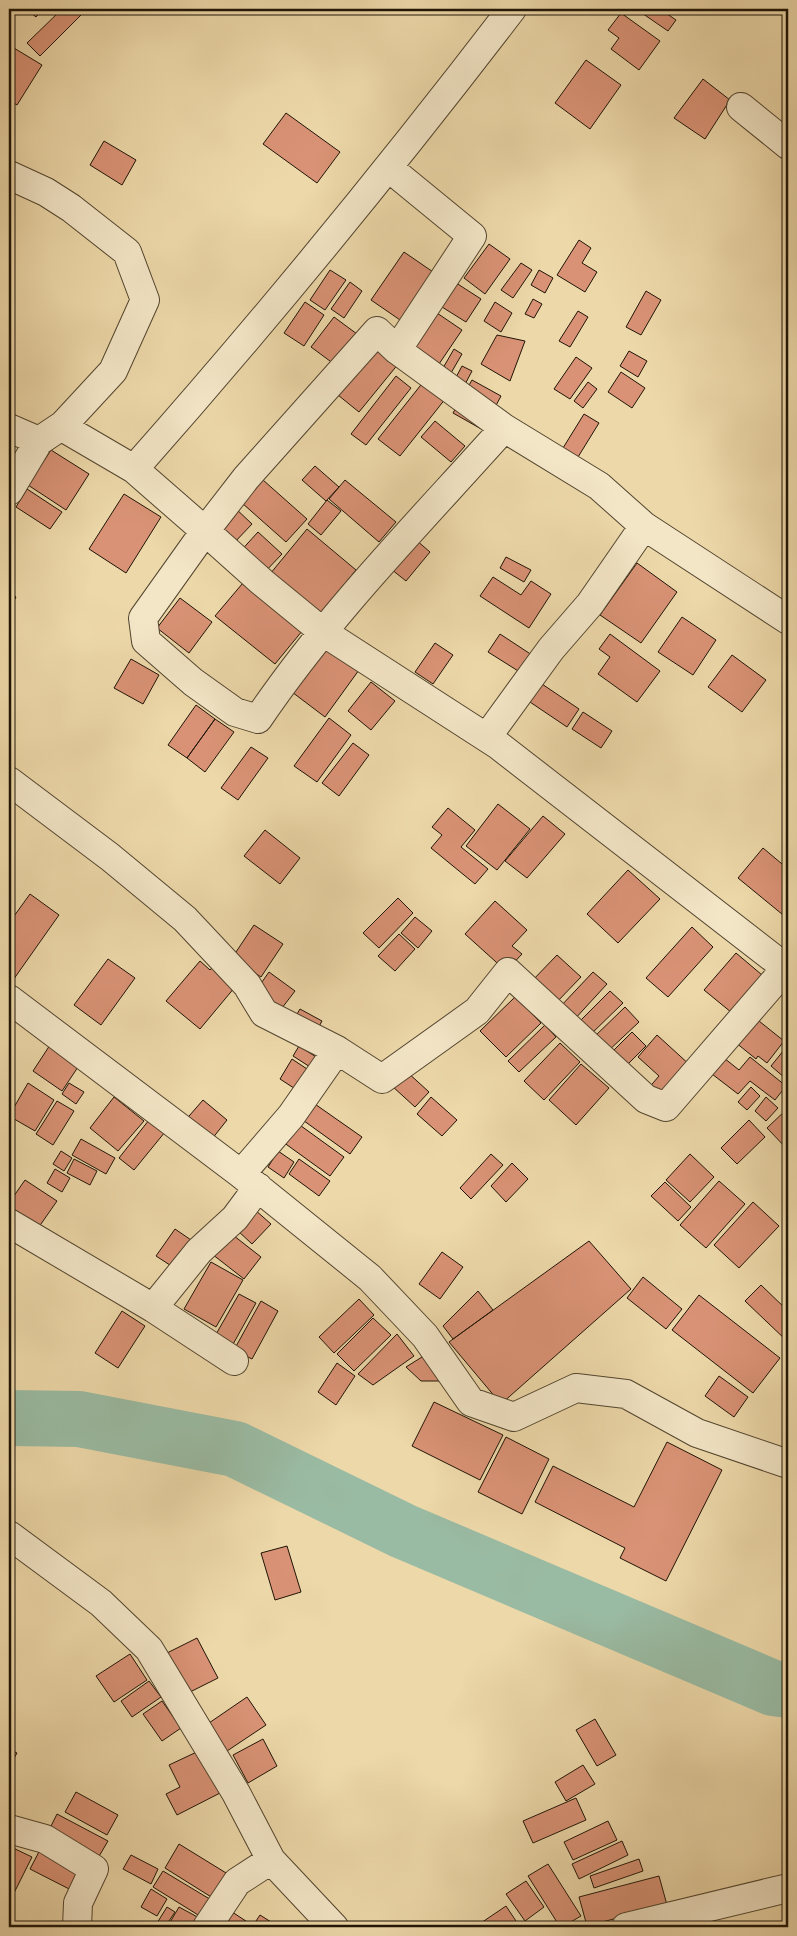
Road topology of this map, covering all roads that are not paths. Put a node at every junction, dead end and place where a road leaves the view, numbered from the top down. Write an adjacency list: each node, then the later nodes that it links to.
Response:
1 (512, 9): 4 (street)
2 (741, 107): 3 (street)
3 (788, 145)
4 (389, 168): 6 (street); 11 (street)
5 (9, 174): 7 (street)
6 (397, 350): 9 (street); 14 (street)
7 (63, 425): 10 (street); 11 (street)
8 (9, 428): 10 (street)
9 (504, 428): 13 (street); 16 (street)
10 (39, 441): 12 (street)
11 (134, 469): 14 (street)
12 (9, 491)
13 (644, 526): 15 (street); 17 (street)
14 (205, 531): 16 (street); 16 (street)
15 (788, 620)
16 (323, 632): 17 (street)
17 (486, 737): 19 (street)
18 (9, 781): 21 (street)
19 (787, 968): 21 (street)
20 (9, 999): 22 (street)
21 (337, 1050): 22 (street)
22 (250, 1181): 24 (street); 26 (street)
23 (9, 1223): 24 (street)
24 (153, 1308): 25 (street)
25 (234, 1361)
26 (788, 1464)
27 (9, 1535): 29 (street)
28 (9, 1829): 31 (street)
29 (271, 1860): 32 (street); 33 (street)
30 (788, 1888): 34 (street)
31 (77, 1927)
32 (208, 1927)
33 (334, 1927)
34 (626, 1927)

